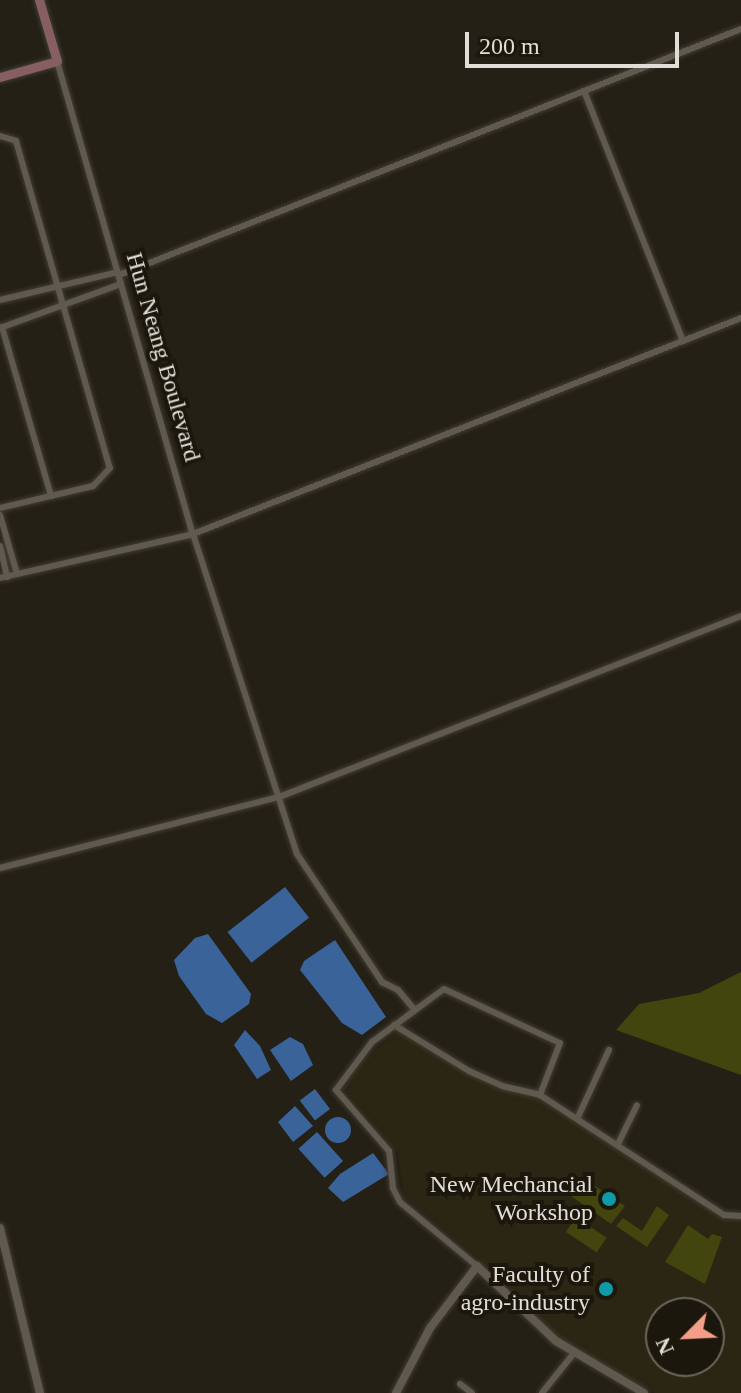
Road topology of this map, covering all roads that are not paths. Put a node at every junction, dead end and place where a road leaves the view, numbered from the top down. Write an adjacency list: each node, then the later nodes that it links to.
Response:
1 (39, 0): 3 (main road, Hun Neang Boulevard)
2 (741, 29): 5 (street)
3 (57, 61): 4 (main road); 7 (street, Hun Neang Boulevard)
4 (0, 77)
5 (584, 91): 7 (street); 16 (street)
6 (0, 136): 10 (street)
7 (118, 274): 8 (street); 9 (street, Hun Neang Boulevard)
8 (90, 280): 10 (street); 11 (street)
9 (121, 284): 11 (street); 20 (street, Hun Neang Boulevard)
10 (58, 287): 12 (street); 13 (street)
11 (93, 293): 13 (street)
12 (0, 300)
13 (63, 304): 15 (street); 17 (street)
14 (741, 318): 16 (street)
15 (1, 327): 17 (street)
16 (683, 341): 20 (street)
17 (51, 496): 18 (street)
18 (0, 508)
19 (0, 515): 21 (street)
20 (193, 534): 23 (street); 26 (street, Hun Neang Boulevard)
21 (10, 547): 22 (street); 23 (street)
22 (0, 548): 24 (street)
23 (17, 574): 24 (street)
24 (4, 578)
25 (741, 616): 26 (street)
26 (279, 797): 27 (street); 28 (street, Hun Neang Boulevard)
27 (0, 868)
28 (414, 1009): 29 (street); 31 (street)
29 (394, 1025): 31 (street); 37 (street)
30 (609, 1050): 33 (street)
31 (540, 1095): 33 (street)
32 (637, 1105): 34 (street)
33 (578, 1117): 34 (street)
34 (618, 1144): 35 (street)
35 (741, 1216)
36 (0, 1228): 40 (street)
37 (477, 1266): 38 (street); 41 (street)
38 (574, 1353): 43 (street); 44 (street)
39 (460, 1384): 42 (street)
40 (40, 1393)
41 (396, 1393)
42 (472, 1393)
43 (542, 1393)
44 (644, 1393)

